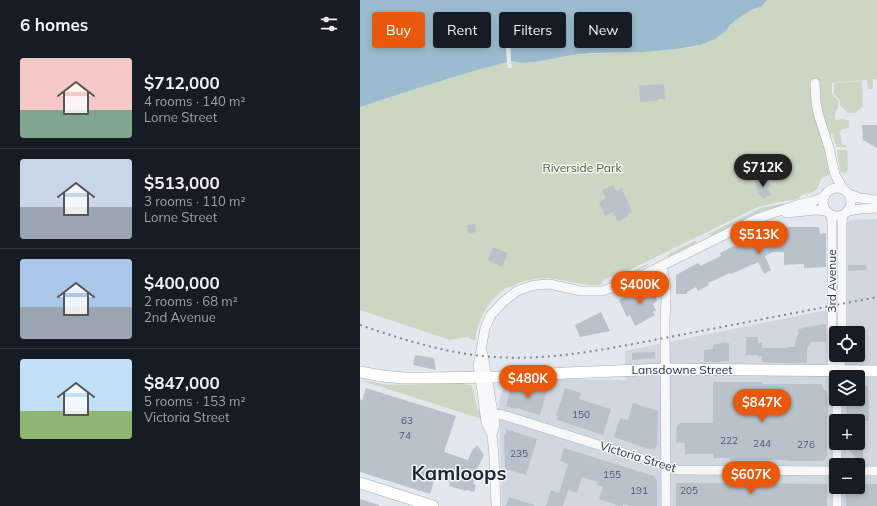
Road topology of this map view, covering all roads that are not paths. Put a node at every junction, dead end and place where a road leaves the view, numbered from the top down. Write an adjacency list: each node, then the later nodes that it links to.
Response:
1 (815, 83): 2 (street)
2 (833, 166): 3 (street); 4 (street)
3 (846, 192): 4 (street); 5 (street); 8 (street)
4 (826, 194): 7 (street); 9 (street)
5 (877, 200)
6 (877, 208): 8 (street)
7 (829, 213): 8 (street); 9 (street); 13 (street, 3rd Avenue)
8 (846, 213): 11 (street, 3rd Avenue)
9 (762, 216): 10 (street)
10 (662, 266): 12 (street); 18 (street)
11 (842, 326)
12 (666, 370): 17 (main road, Lansdowne Street); 18 (main road, Lansdowne Street); 22 (street)
13 (835, 370)
14 (877, 371): 16 (main road, Lansdowne Street)
15 (360, 372): 18 (main road, Lansdowne Street)
16 (865, 372)
17 (829, 374)
18 (483, 377): 19 (street); 20 (street)
19 (482, 391): 20 (street); 21 (street)
20 (493, 413): 21 (street); 22 (street, Victoria Street)
21 (492, 435): 29 (street)
22 (666, 467): 23 (street, Victoria Street); 30 (street)
23 (829, 471)
24 (865, 471): 25 (street)
25 (877, 471)
26 (360, 483): 28 (main road)
27 (837, 494): 31 (street)
28 (433, 506)
29 (496, 506)
30 (666, 506)
31 (837, 506)

